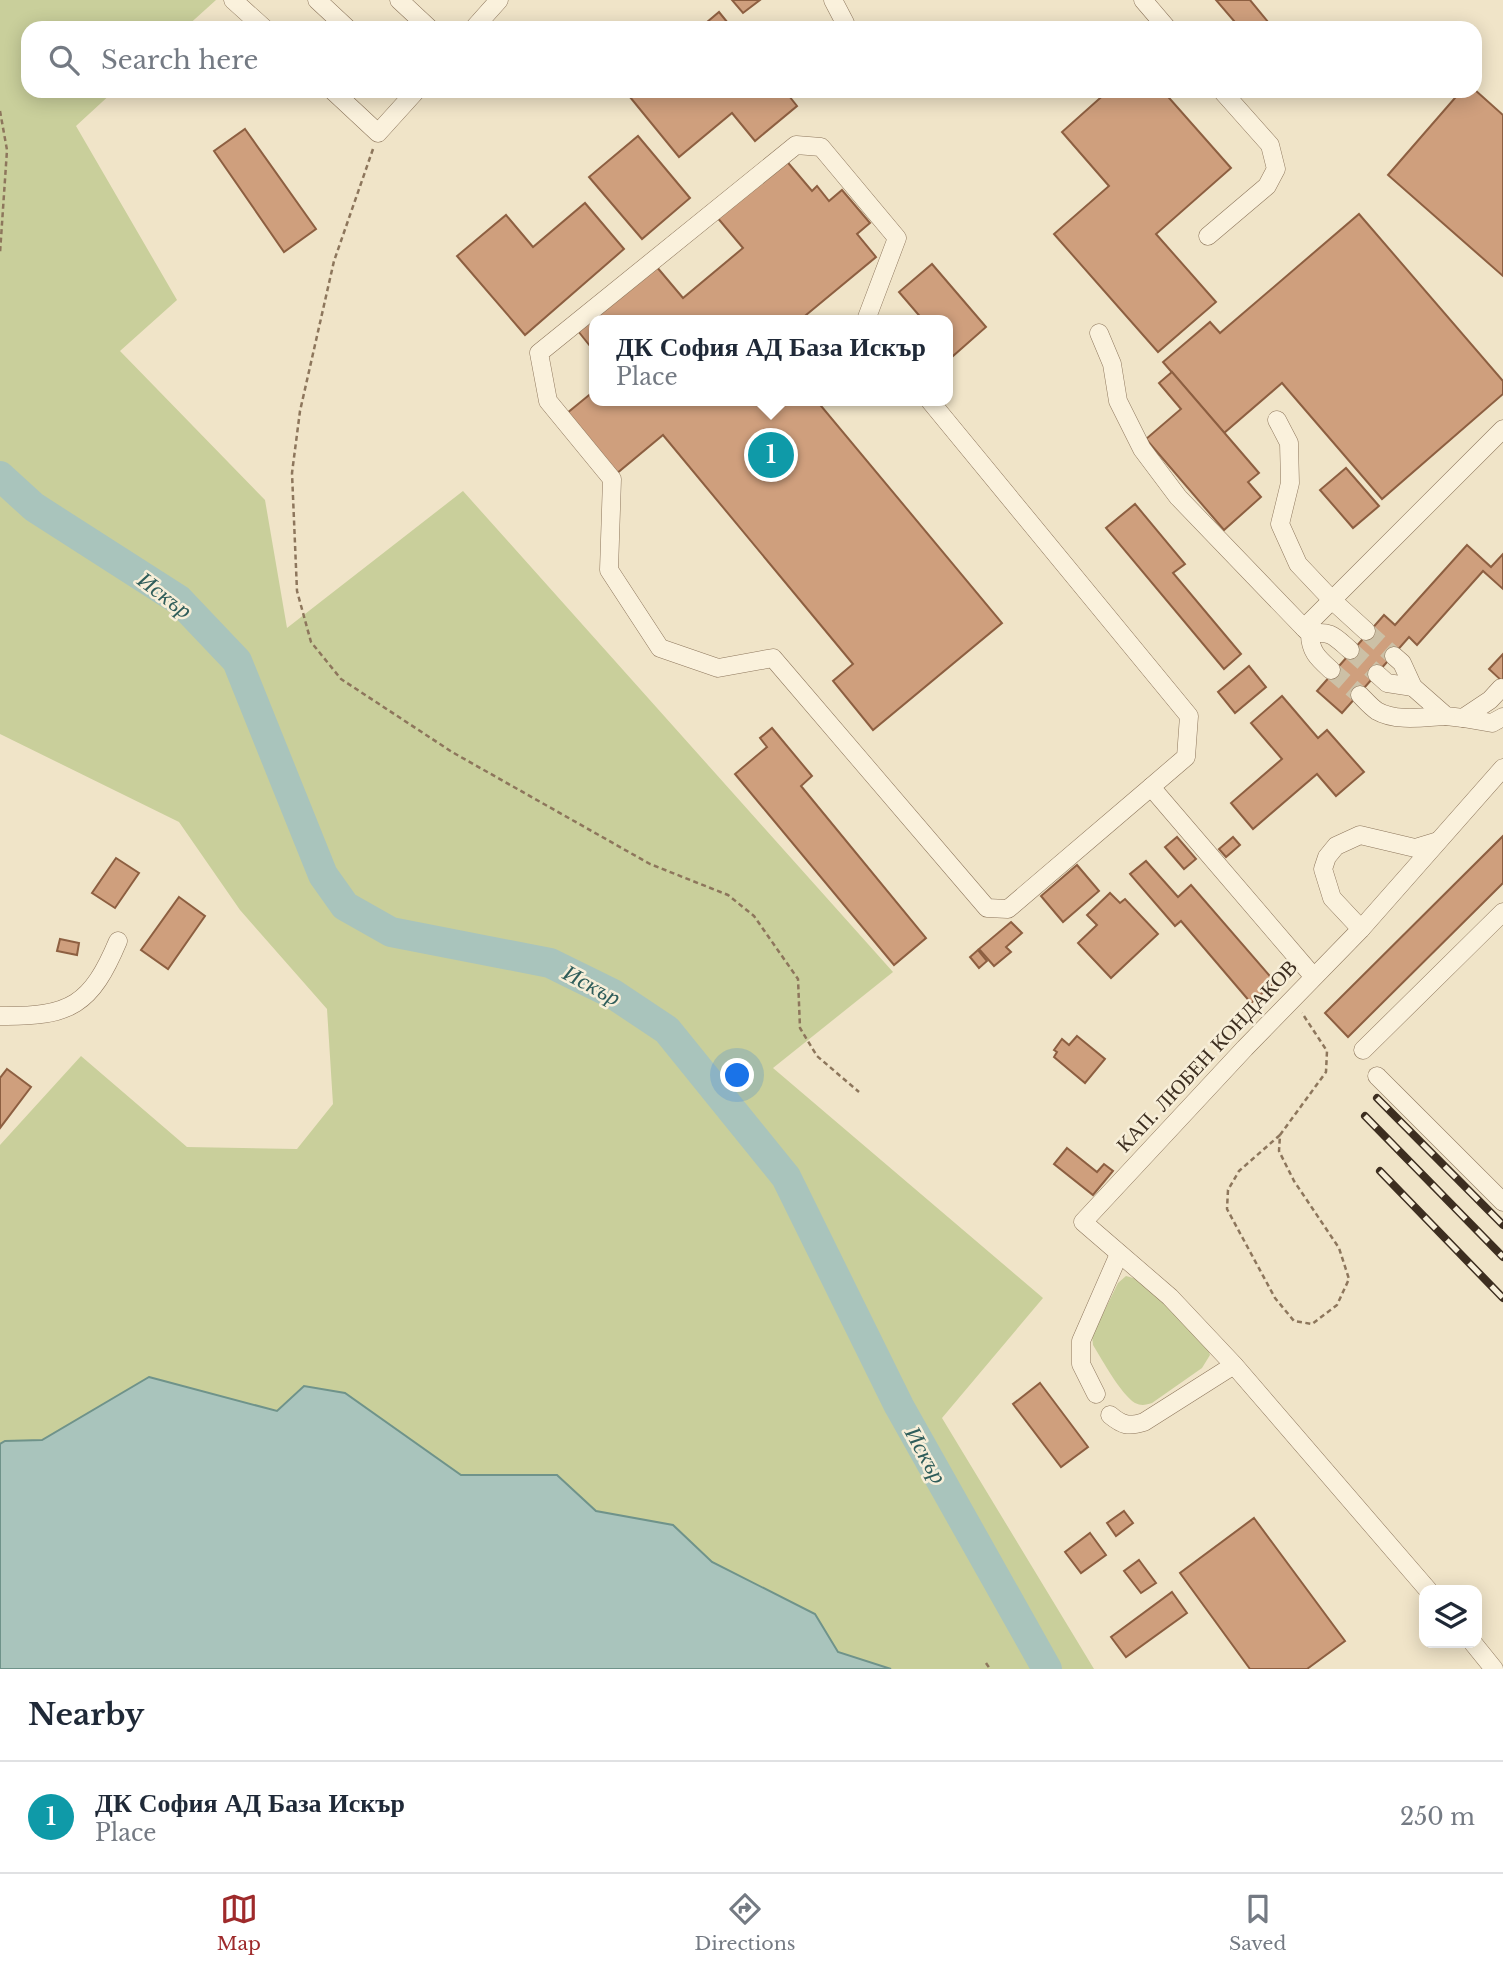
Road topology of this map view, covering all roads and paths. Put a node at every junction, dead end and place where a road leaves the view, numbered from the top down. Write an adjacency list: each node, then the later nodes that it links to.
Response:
1 (233, 0): 7 (street)
2 (317, 0): 8 (street)
3 (399, 0): 9 (street)
4 (833, 0): 11 (street)
5 (1143, 0): 12 (street)
6 (490, 3): 10 (street)
7 (256, 21)
8 (340, 21)
9 (422, 21)
10 (478, 21)
11 (844, 21)
12 (1161, 21)
13 (340, 98): 17 (street)
14 (410, 98): 17 (street)
15 (1228, 98): 18 (street)
16 (0, 111): 19 (path)
17 (378, 133): 48 (path)
18 (1208, 236)
19 (0, 253)
20 (868, 315): 38 (street)
21 (1099, 333): 26 (street)
22 (934, 406): 38 (street)
23 (1278, 420): 25 (street)
24 (1503, 429): 25 (street)
25 (1332, 600): 26 (street); 27 (street)
26 (1307, 631): 28 (street); 30 (street)
27 (1366, 631)
28 (1350, 650)
29 (1394, 656): 32 (street)
30 (1331, 670)
31 (1377, 674): 32 (street)
32 (1413, 687): 35 (street)
33 (1501, 688): 35 (street)
34 (1360, 695): 35 (street)
35 (1454, 717): 36 (street)
36 (1503, 717)
37 (1503, 768): 39 (street, КАП. ЛЮБЕН КОНДАКОВ)
38 (1151, 787): 43 (street)
39 (1439, 840): 41 (street, КАП. ЛЮБЕН КОНДАКОВ); 41 (street)
40 (1503, 912): 46 (street)
41 (1361, 929): 43 (street, КАП. ЛЮБЕН КОНДАКОВ)
42 (118, 941): 45 (street)
43 (1313, 976): 44 (street, КАП. ЛЮБЕН КОНДАКОВ)
44 (1291, 1000): 49 (path); 51 (street, КАП. ЛЮБЕН КОНДАКОВ)
45 (0, 1016)
46 (1363, 1050)
47 (1377, 1076): 50 (street)
48 (859, 1092)
49 (1280, 1135): 49 (path)
50 (1503, 1202)
51 (1119, 1254): 52 (street, КАП. ЛЮБЕН КОНДАКОВ); 53 (street)
52 (1234, 1366): 54 (street); 55 (street, КАП. ЛЮБЕН КОНДАКОВ)
53 (1096, 1394)
54 (1110, 1415)
55 (1424, 1585)
56 (1477, 1648): 59 (street)
57 (986, 1662): 58 (path)
58 (990, 1669)
59 (1494, 1669)

